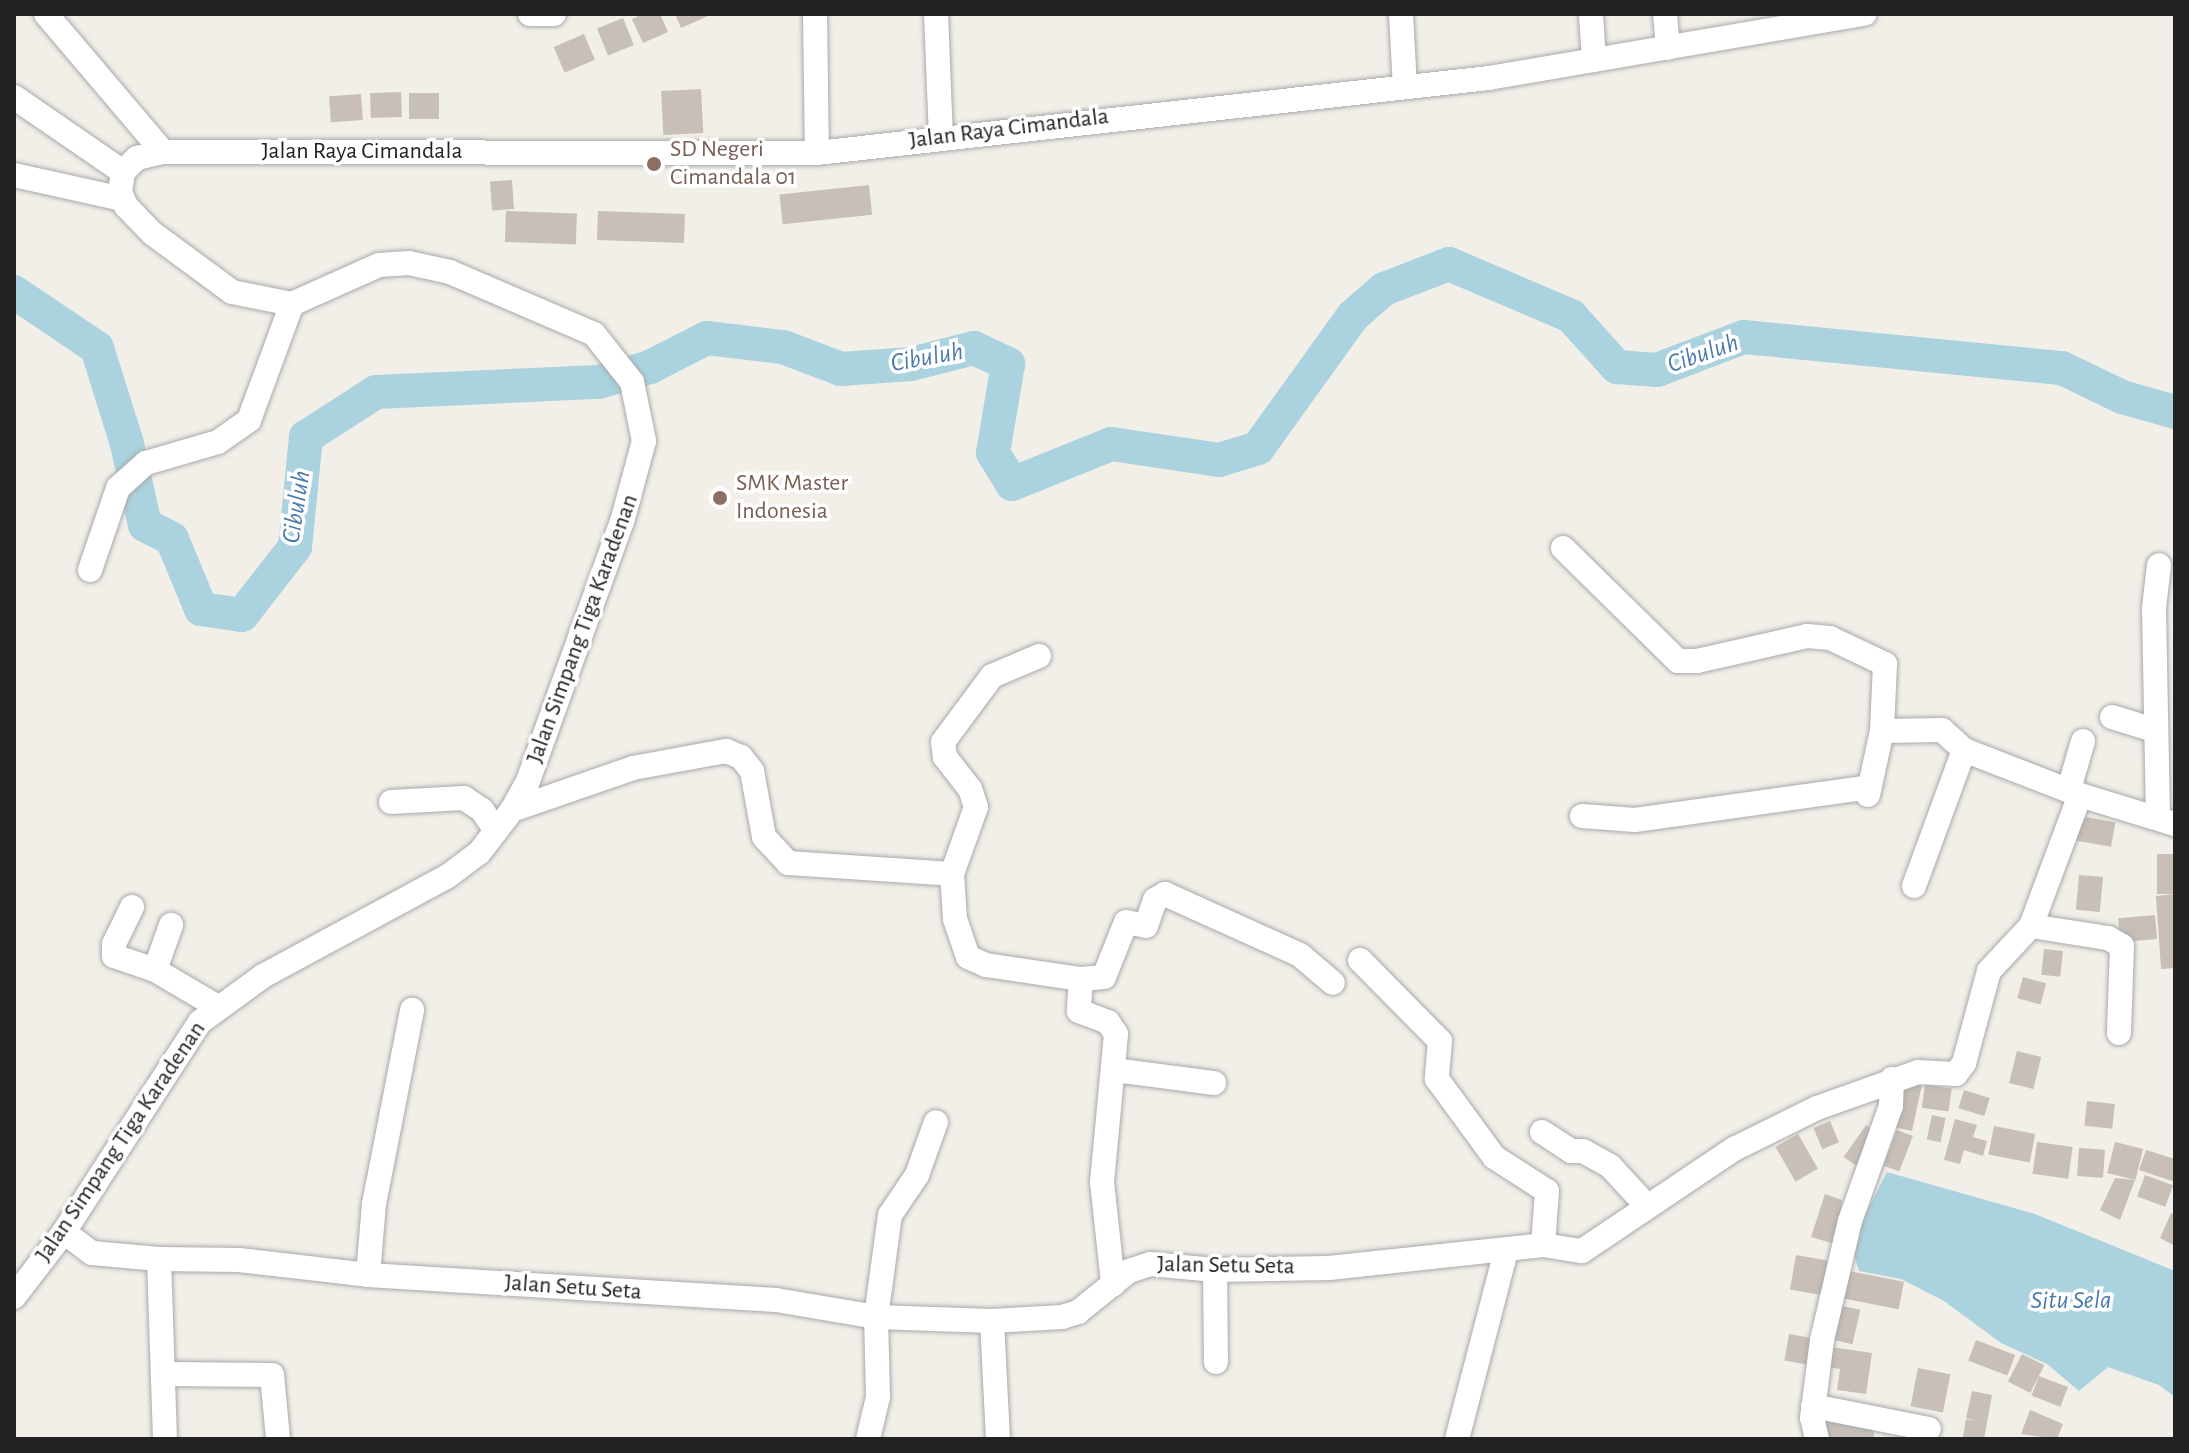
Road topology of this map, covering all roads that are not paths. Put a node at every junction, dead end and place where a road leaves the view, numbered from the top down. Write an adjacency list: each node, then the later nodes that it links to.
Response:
1 (46, 14): 15 (street)
2 (530, 14): 3 (street)
3 (554, 14)
4 (815, 14): 16 (street)
5 (1401, 14): 12 (street)
6 (1591, 14): 11 (street)
7 (1665, 14): 10 (street)
8 (1865, 14): 10 (street, Jalan Raya Cimandala)
9 (939, 18): 14 (street)
10 (1668, 48): 11 (street, Jalan Raya Cimandala)
11 (1594, 60): 12 (street, Jalan Raya Cimandala)
12 (1405, 87): 14 (street, Jalan Raya Cimandala)
13 (14, 97): 17 (street)
14 (941, 137): 16 (street, Jalan Raya Cimandala)
15 (154, 153): 16 (street, Jalan Raya Cimandala); 17 (street)
16 (817, 153)
17 (123, 172): 19 (street)
18 (14, 175): 19 (street)
19 (122, 199): 20 (street)
20 (292, 304): 23 (street); 33 (street, Jalan Simpang Tiga Karadenan)
21 (1563, 548): 28 (street)
22 (2159, 565): 25 (street)
23 (90, 570)
24 (1039, 656): 37 (street)
25 (2166, 659): 27 (street)
26 (2112, 717): 27 (street)
27 (2154, 730): 35 (street)
28 (1882, 731): 30 (street); 34 (street)
29 (2083, 741): 31 (street, Jalan Setu Seta)
30 (1964, 750): 31 (street); 38 (street)
31 (2075, 792): 35 (street); 41 (street, Jalan Setu Seta)
32 (391, 802): 36 (street)
33 (512, 810): 36 (street, Jalan Simpang Tiga Karadenan); 37 (street)
34 (1582, 816)
35 (2167, 821)
36 (496, 831): 46 (street, Jalan Simpang Tiga Karadenan)
37 (952, 874): 44 (street)
38 (1914, 886)
39 (132, 907): 43 (street)
40 (171, 925): 43 (street)
41 (2031, 926): 48 (street); 50 (street, Jalan Setu Seta)
42 (1360, 960): 56 (street)
43 (155, 970): 46 (street)
44 (1081, 979): 45 (street); 49 (street)
45 (1333, 983)
46 (216, 1006): 55 (street, Jalan Simpang Tiga Karadenan)
47 (412, 1010): 60 (street)
48 (2119, 1033)
49 (1114, 1070): 51 (street); 61 (street)
50 (1892, 1079): 54 (street, Jalan Setu Seta); 67 (street)
51 (1214, 1083)
52 (936, 1122): 63 (street)
53 (1542, 1132): 54 (street)
54 (1647, 1206): 56 (street, Jalan Setu Seta)
55 (64, 1232): 58 (street, Jalan Setu Seta); 62 (street, Jalan Simpang Tiga Karadenan)
56 (1543, 1245): 57 (street, Jalan Setu Seta)
57 (1506, 1251): 59 (street, Jalan Setu Seta); 73 (street)
58 (159, 1259): 60 (street, Jalan Setu Seta); 66 (street)
59 (1215, 1270): 61 (street, Jalan Setu Seta); 65 (street)
60 (368, 1275): 63 (street, Jalan Setu Seta)
61 (1113, 1284): 64 (street, Jalan Setu Seta)
62 (14, 1297)
63 (876, 1317): 64 (street, Jalan Setu Seta); 71 (street)
64 (992, 1321): 72 (street)
65 (1216, 1362)
66 (165, 1374): 69 (street); 70 (street)
67 (1813, 1406): 68 (street); 74 (street)
68 (1929, 1429)
69 (165, 1439)
70 (278, 1439)
71 (868, 1439)
72 (998, 1439)
73 (1457, 1439)
74 (1817, 1439)

